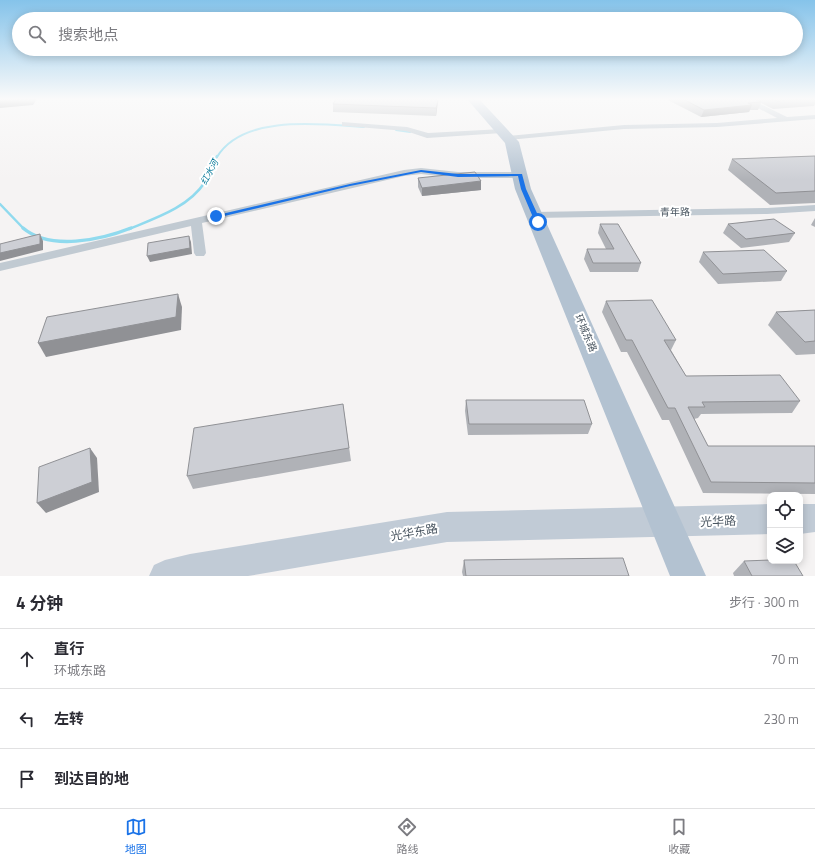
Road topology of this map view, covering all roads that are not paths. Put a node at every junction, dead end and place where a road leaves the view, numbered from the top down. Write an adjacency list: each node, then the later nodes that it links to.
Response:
1 (368, 126): 4 (street)
2 (498, 126): 4 (main road, 环城东路)
3 (676, 126): 4 (street)
4 (505, 134): 5 (main road, 环城东路)
5 (520, 175): 7 (main road, 环城东路); 8 (street)
6 (815, 208): 7 (street, 青年路)
7 (535, 215): 14 (main road, 环城东路)
8 (196, 221): 9 (street); 10 (street)
9 (200, 253)
10 (0, 267)
11 (815, 518): 12 (main road)
12 (803, 519)
13 (767, 520): 14 (main road, 光华路)
14 (667, 523): 15 (main road, 光华东路); 16 (main road, 环城东路)
15 (165, 576)
16 (688, 576)

